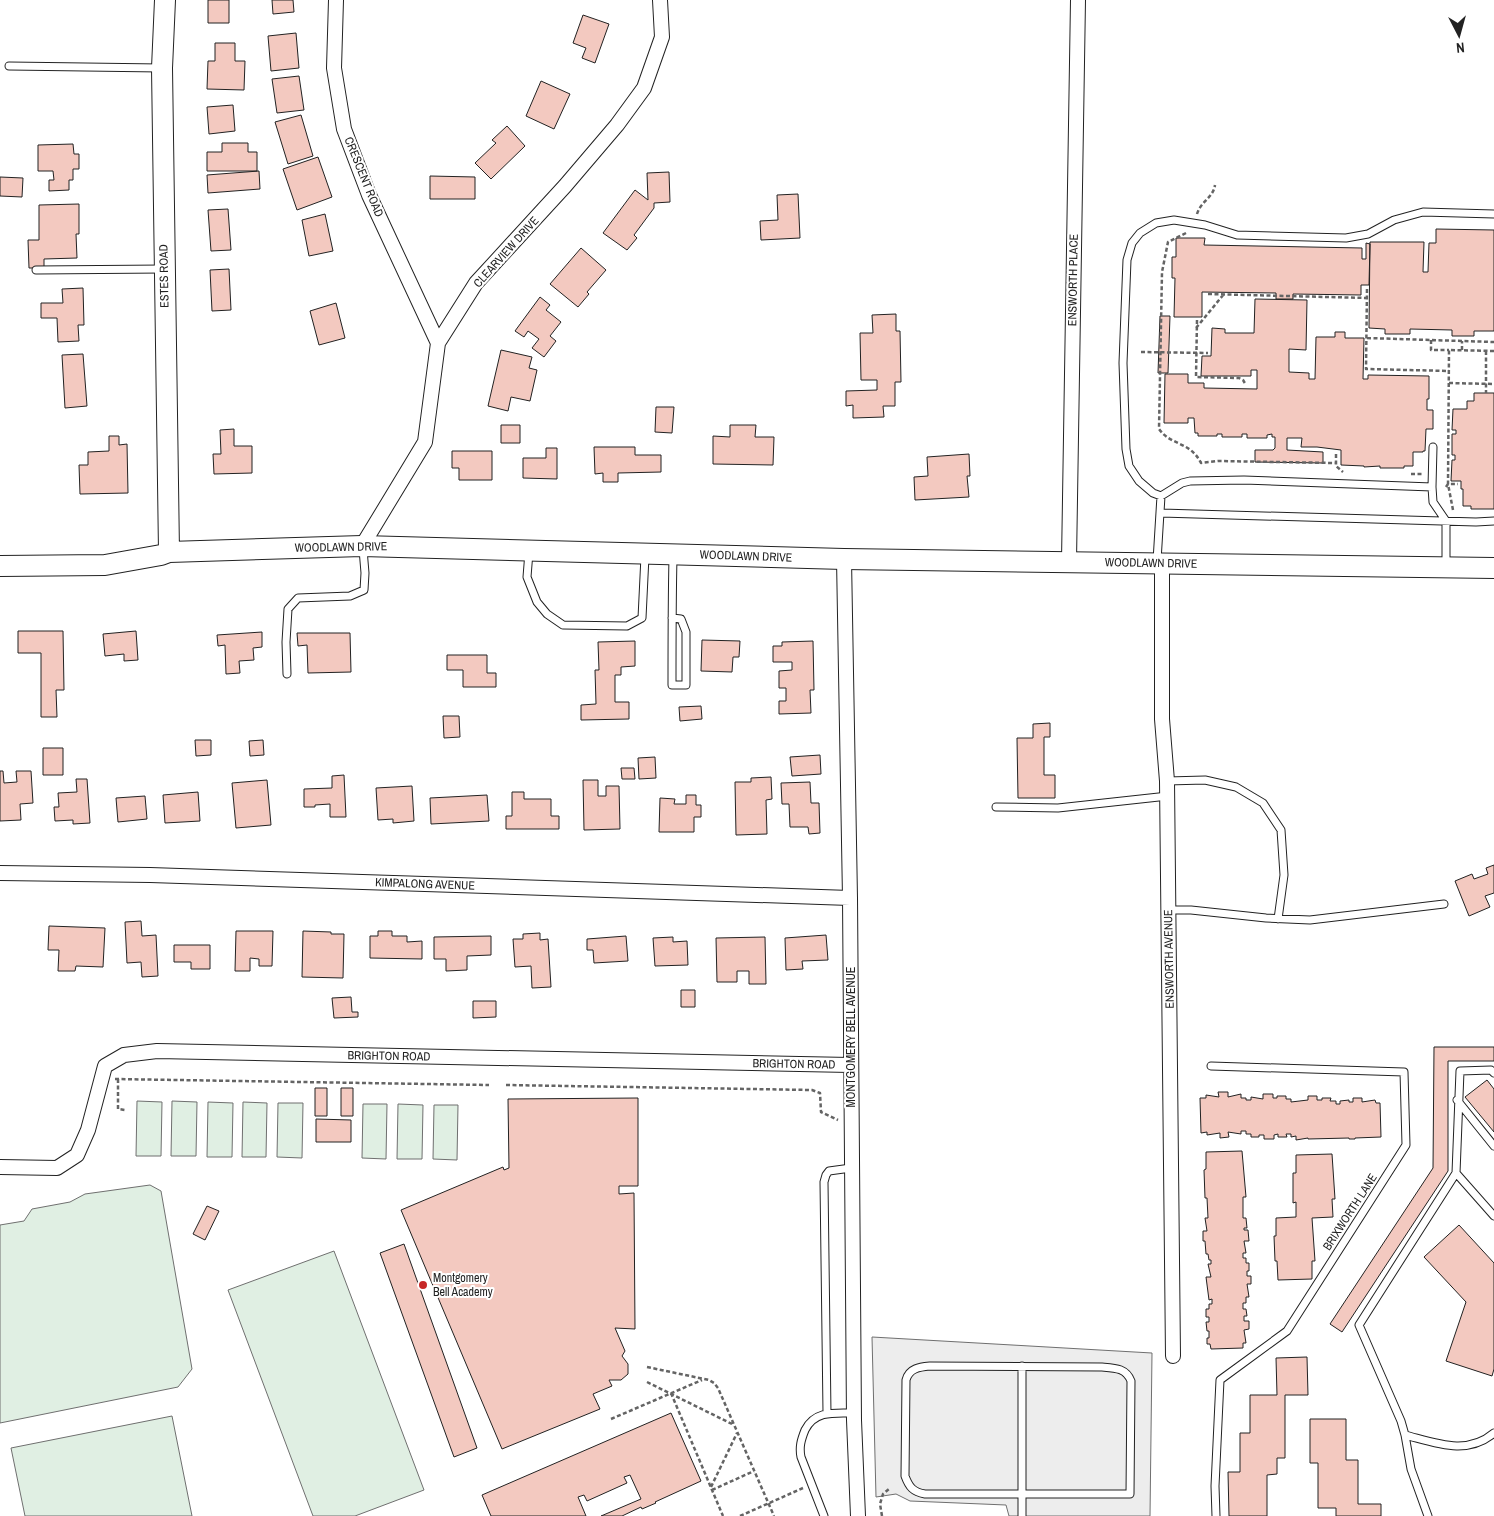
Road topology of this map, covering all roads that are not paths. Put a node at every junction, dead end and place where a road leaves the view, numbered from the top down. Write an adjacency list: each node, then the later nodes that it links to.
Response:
1 (165, 0): 6 (main road, ESTES ROAD)
2 (336, 0): 10 (street, CRESCENT ROAD)
3 (660, 0): 10 (street, CLEARVIEW DRIVE)
4 (1078, 0): 23 (street, ENSWORTH PLACE)
5 (9, 66): 6 (lane)
6 (162, 68): 8 (main road, ESTES ROAD)
7 (1494, 214): 13 (lane)
8 (164, 269): 9 (lane); 19 (main road, ESTES ROAD)
9 (36, 270)
10 (438, 343): 17 (street, CLEARVIEW DRIVE)
11 (1433, 447): 12 (lane)
12 (1432, 487): 13 (lane); 15 (lane)
13 (1161, 496): 14 (lane)
14 (1160, 513): 15 (lane); 24 (lane)
15 (1446, 521): 16 (lane); 26 (lane)
16 (1494, 521)
17 (362, 546): 18 (main road, WOODLAWN DRIVE); 19 (main road, WOODLAWN DRIVE); 29 (lane)
18 (529, 550): 20 (main road, WOODLAWN DRIVE); 20 (lane)
19 (169, 552): 25 (main road, WOODLAWN DRIVE)
20 (646, 554): 21 (main road, WOODLAWN DRIVE)
21 (673, 554): 22 (main road, WOODLAWN DRIVE); 28 (lane)
22 (844, 559): 23 (main road, WOODLAWN DRIVE); 34 (street, MONTGOMERY BELL AVENUE)
23 (1068, 561): 24 (main road, WOODLAWN DRIVE)
24 (1159, 563): 26 (main road, WOODLAWN DRIVE); 30 (street, ENSWORTH AVENUE)
25 (0, 566)
26 (1446, 568): 27 (main road, WOODLAWN DRIVE)
27 (1494, 568)
28 (672, 618): 28 (lane)
29 (287, 674)
30 (1168, 780): 31 (street, ENSWORTH AVENUE); 37 (lane)
31 (1168, 796): 32 (lane); 36 (street, ENSWORTH AVENUE)
32 (996, 807)
33 (0, 873): 34 (street, KIMPALONG AVENUE)
34 (850, 898): 38 (street, MONTGOMERY BELL AVENUE)
35 (1444, 904): 37 (lane)
36 (1169, 910): 37 (lane); 47 (street, ENSWORTH AVENUE)
37 (1278, 919)
38 (850, 1066): 43 (street, BRIGHTON ROAD); 44 (street, MONTGOMERY BELL AVENUE)
39 (1211, 1066): 57 (lane, BRIXWORTH LANE)
40 (1494, 1073): 41 (lane)
41 (1457, 1100): 42 (lane); 45 (lane)
42 (1494, 1146)
43 (0, 1167)
44 (851, 1168): 49 (lane); 50 (street, MONTGOMERY BELL AVENUE)
45 (1456, 1174): 46 (lane); 52 (lane)
46 (1494, 1216)
47 (1173, 1356)
48 (1022, 1366): 53 (lane); 53 (lane); 53 (lane)
49 (828, 1413): 50 (lane); 54 (lane)
50 (854, 1413): 55 (street, MONTGOMERY BELL AVENUE)
51 (1494, 1433): 52 (lane)
52 (1406, 1435): 58 (lane)
53 (1022, 1494): 56 (lane)
54 (824, 1516)
55 (858, 1516)
56 (1022, 1516)
57 (1216, 1516)
58 (1428, 1516)

